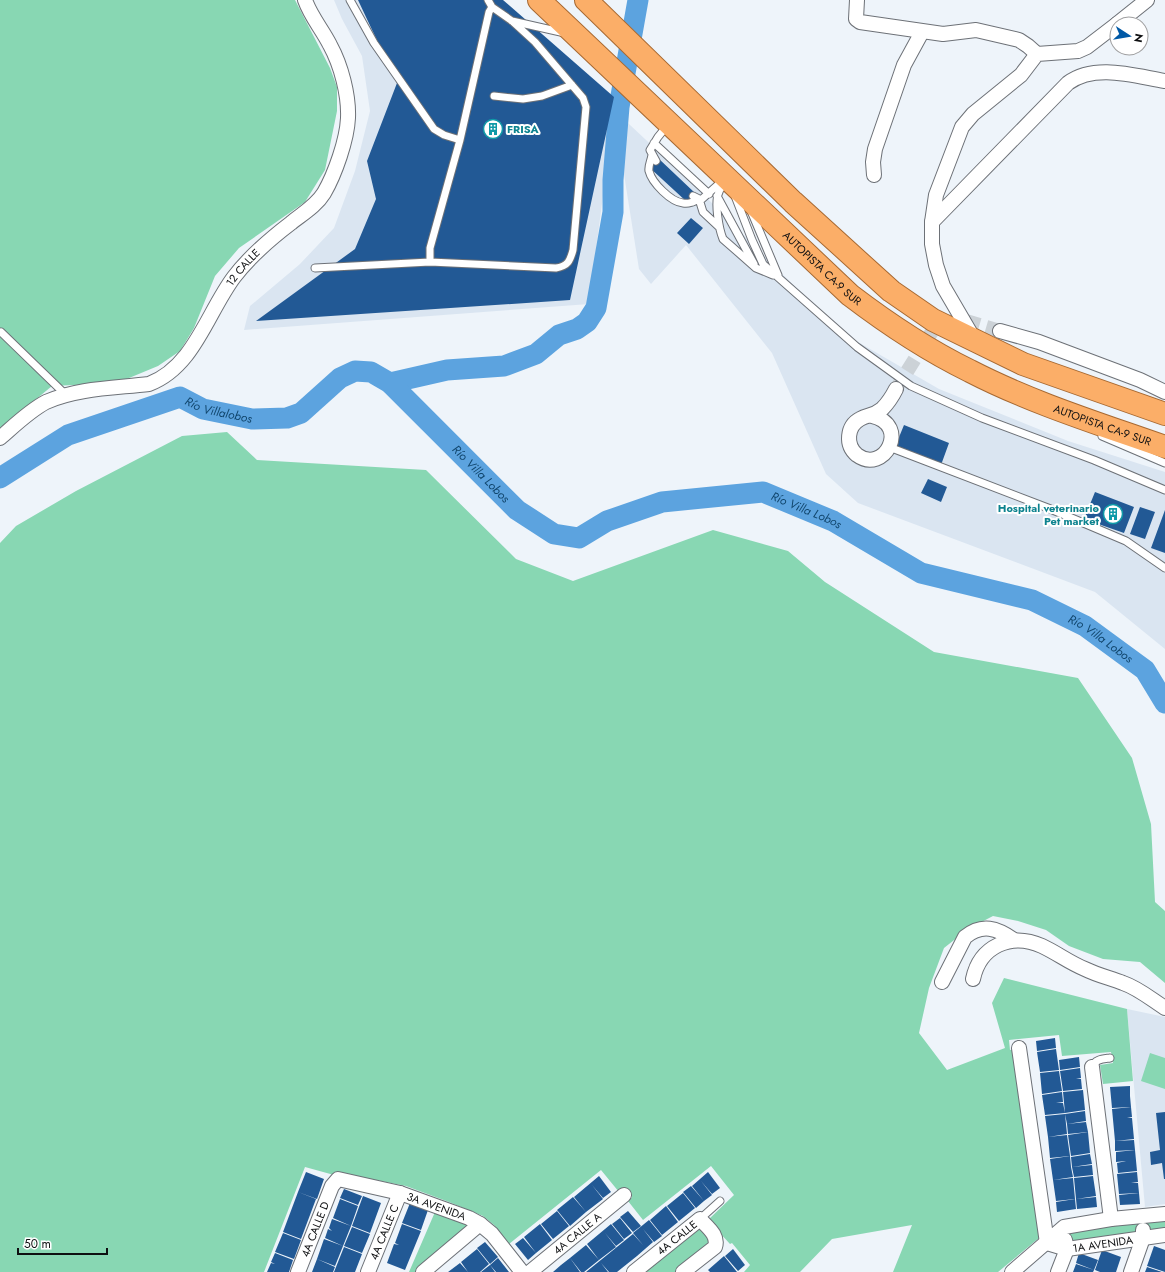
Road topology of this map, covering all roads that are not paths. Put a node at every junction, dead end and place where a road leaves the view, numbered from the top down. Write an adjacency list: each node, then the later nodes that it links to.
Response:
1 (306, 0): 36 (street, 12 CALLE)
2 (350, 0): 19 (lane)
3 (488, 0): 8 (lane)
4 (539, 0): 13 (highway, AUTOPISTA CA-9 SUR)
5 (857, 0): 12 (street)
6 (1147, 0): 9 (street)
7 (591, 2): 33 (highway)
8 (492, 7): 10 (lane); 19 (lane)
9 (1127, 16)
10 (512, 21): 13 (lane); 16 (lane)
11 (1109, 30): 14 (street)
12 (922, 32): 14 (street); 21 (street)
13 (576, 36): 18 (highway, AUTOPISTA CA-9 SUR)
14 (1037, 54): 25 (street)
15 (1165, 80): 25 (street)
16 (572, 85): 17 (lane); 27 (lane)
17 (494, 96)
18 (664, 119): 20 (lane); 22 (highway, AUTOPISTA CA-9 SUR)
19 (460, 140): 27 (lane)
20 (654, 143): 23 (lane); 24 (lane)
21 (874, 175)
22 (729, 186): 23 (lane); 26 (lane); 29 (lane); 30 (lane); 30 (lane); 37 (highway, AUTOPISTA CA-9 SUR)
23 (709, 194): 24 (lane)
24 (696, 198): 26 (lane)
25 (932, 222): 33 (street)
26 (719, 227): 29 (lane)
27 (430, 262): 28 (lane)
28 (315, 268)
29 (756, 268): 30 (lane)
30 (779, 277): 46 (lane)
31 (1000, 331): 35 (street)
32 (1, 332): 36 (lane)
33 (977, 343): 38 (highway)
34 (896, 389): 39 (street)
35 (1165, 392)
36 (66, 395): 42 (street, 12 CALLE)
37 (1057, 408): 40 (lane); 44 (highway, AUTOPISTA CA-9 SUR)
38 (1165, 414)
39 (872, 416): 43 (street); 43 (street)
40 (1074, 424)
41 (1092, 432): 45 (lane)
42 (0, 438)
43 (889, 447): 47 (lane)
44 (1165, 447)
45 (1165, 463)
46 (1165, 490)
47 (1165, 568)
48 (1014, 940): 49 (street); 50 (street); 51 (street)
49 (973, 979)
50 (942, 982)
51 (1165, 1008)
52 (1016, 1047): 67 (street)
53 (1110, 1058): 54 (lane)
54 (1092, 1067): 62 (street)
55 (332, 1186): 56 (street, 3A AVENIDA); 69 (street, 4A CALLE D)
56 (400, 1192): 63 (street, 3A AVENIDA); 70 (street, 4A CALLE C)
57 (624, 1195): 73 (street, 4A CALLE A)
58 (720, 1202): 61 (lane)
59 (1165, 1214): 60 (street, 1A AVENIDA)
60 (1143, 1216): 62 (street, 1A AVENIDA); 66 (street)
61 (700, 1219): 74 (street, 4A CALLE); 75 (street)
62 (1111, 1219): 64 (street, 1A AVENIDA)
63 (480, 1224): 71 (street); 72 (street, 3A AVENIDA)
64 (1064, 1227): 67 (street, 1A AVENIDA); 68 (street)
65 (1165, 1235): 66 (street, 1A AVENIDA)
66 (1143, 1238): 68 (street, 1A AVENIDA); 78 (street)
67 (1047, 1243): 68 (street, 1A AVENIDA); 76 (street)
68 (1066, 1249): 77 (street)
69 (298, 1272)
70 (368, 1272)
71 (423, 1272)
72 (522, 1272)
73 (530, 1272)
74 (634, 1272)
75 (684, 1272)
76 (1012, 1272)
77 (1058, 1272)
78 (1131, 1272)

